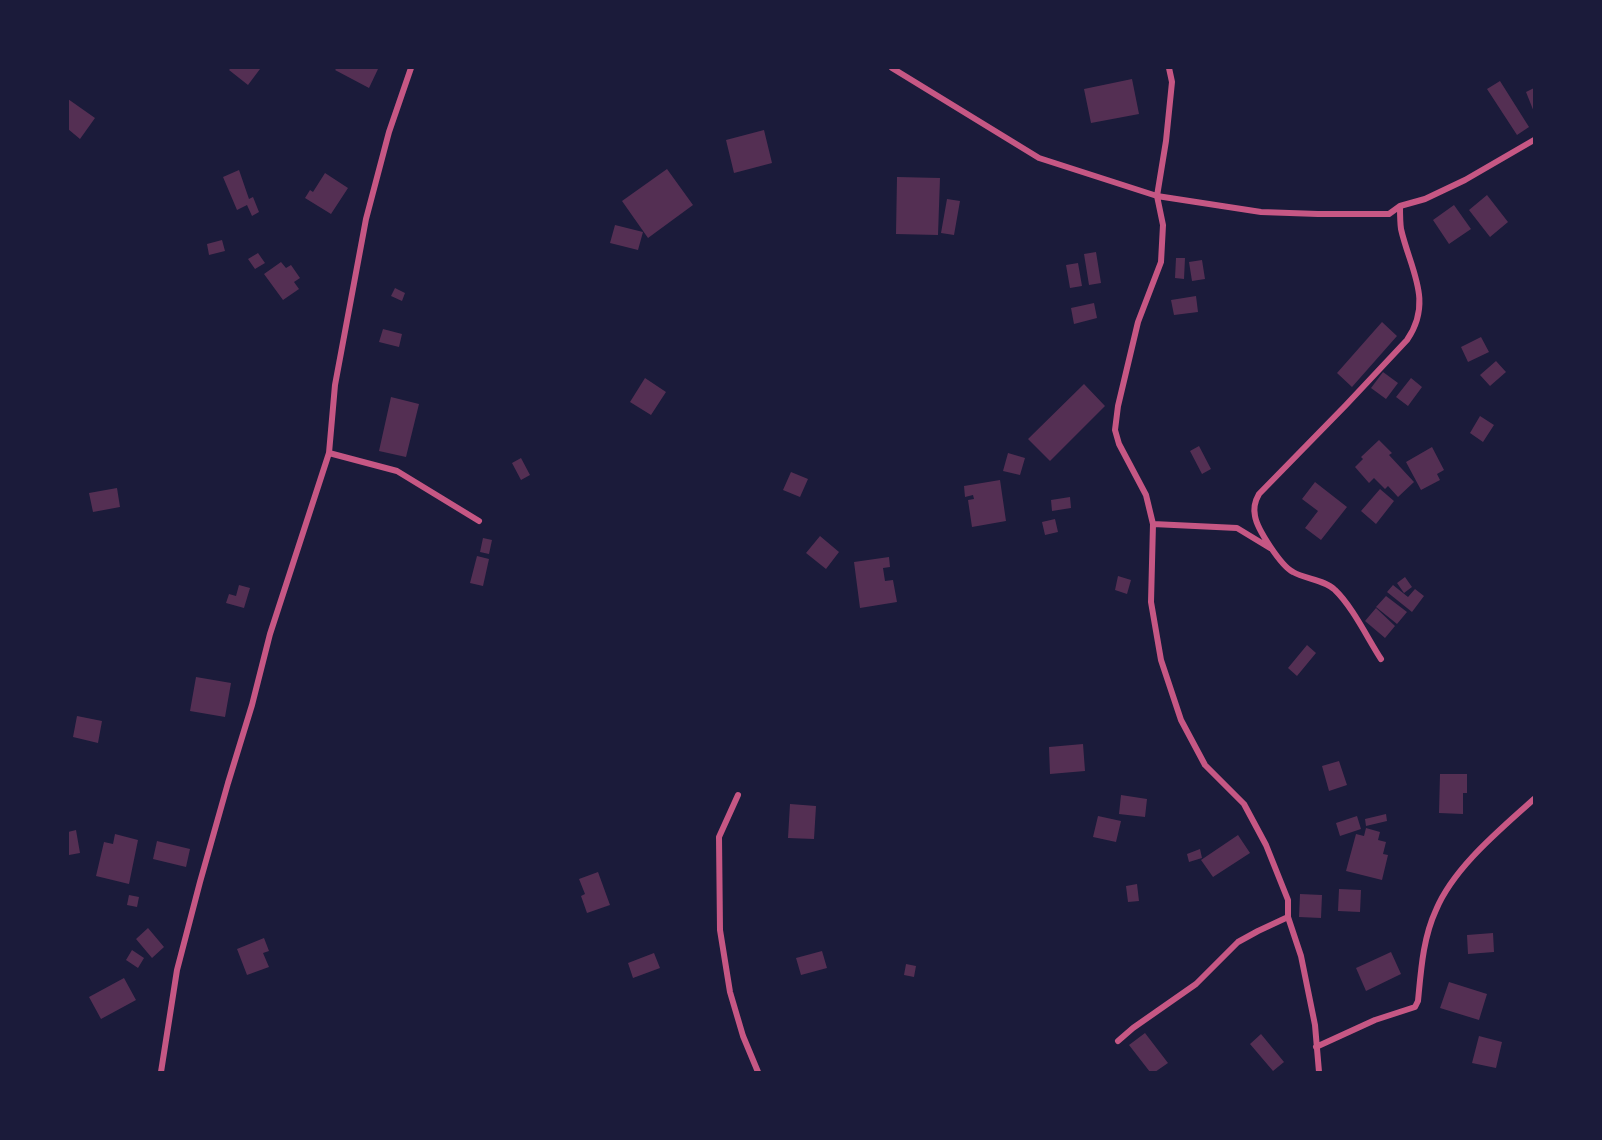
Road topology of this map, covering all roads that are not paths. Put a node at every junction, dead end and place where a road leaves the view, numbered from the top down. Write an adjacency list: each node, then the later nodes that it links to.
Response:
1 (411, 68): 7 (street)
2 (892, 68): 5 (street)
3 (1169, 68): 5 (street)
4 (1534, 140): 6 (street)
5 (1157, 196): 6 (street); 9 (street)
6 (1400, 206): 10 (street)
7 (329, 453): 8 (street); 17 (street)
8 (478, 521)
9 (1153, 524): 10 (street); 14 (street)
10 (1274, 550): 11 (street)
11 (1381, 659)
12 (738, 795): 18 (street)
13 (1534, 799): 16 (street)
14 (1288, 917): 15 (street); 16 (street)
15 (1118, 1041)
16 (1316, 1047): 19 (street)
17 (161, 1072)
18 (758, 1072)
19 (1318, 1072)

